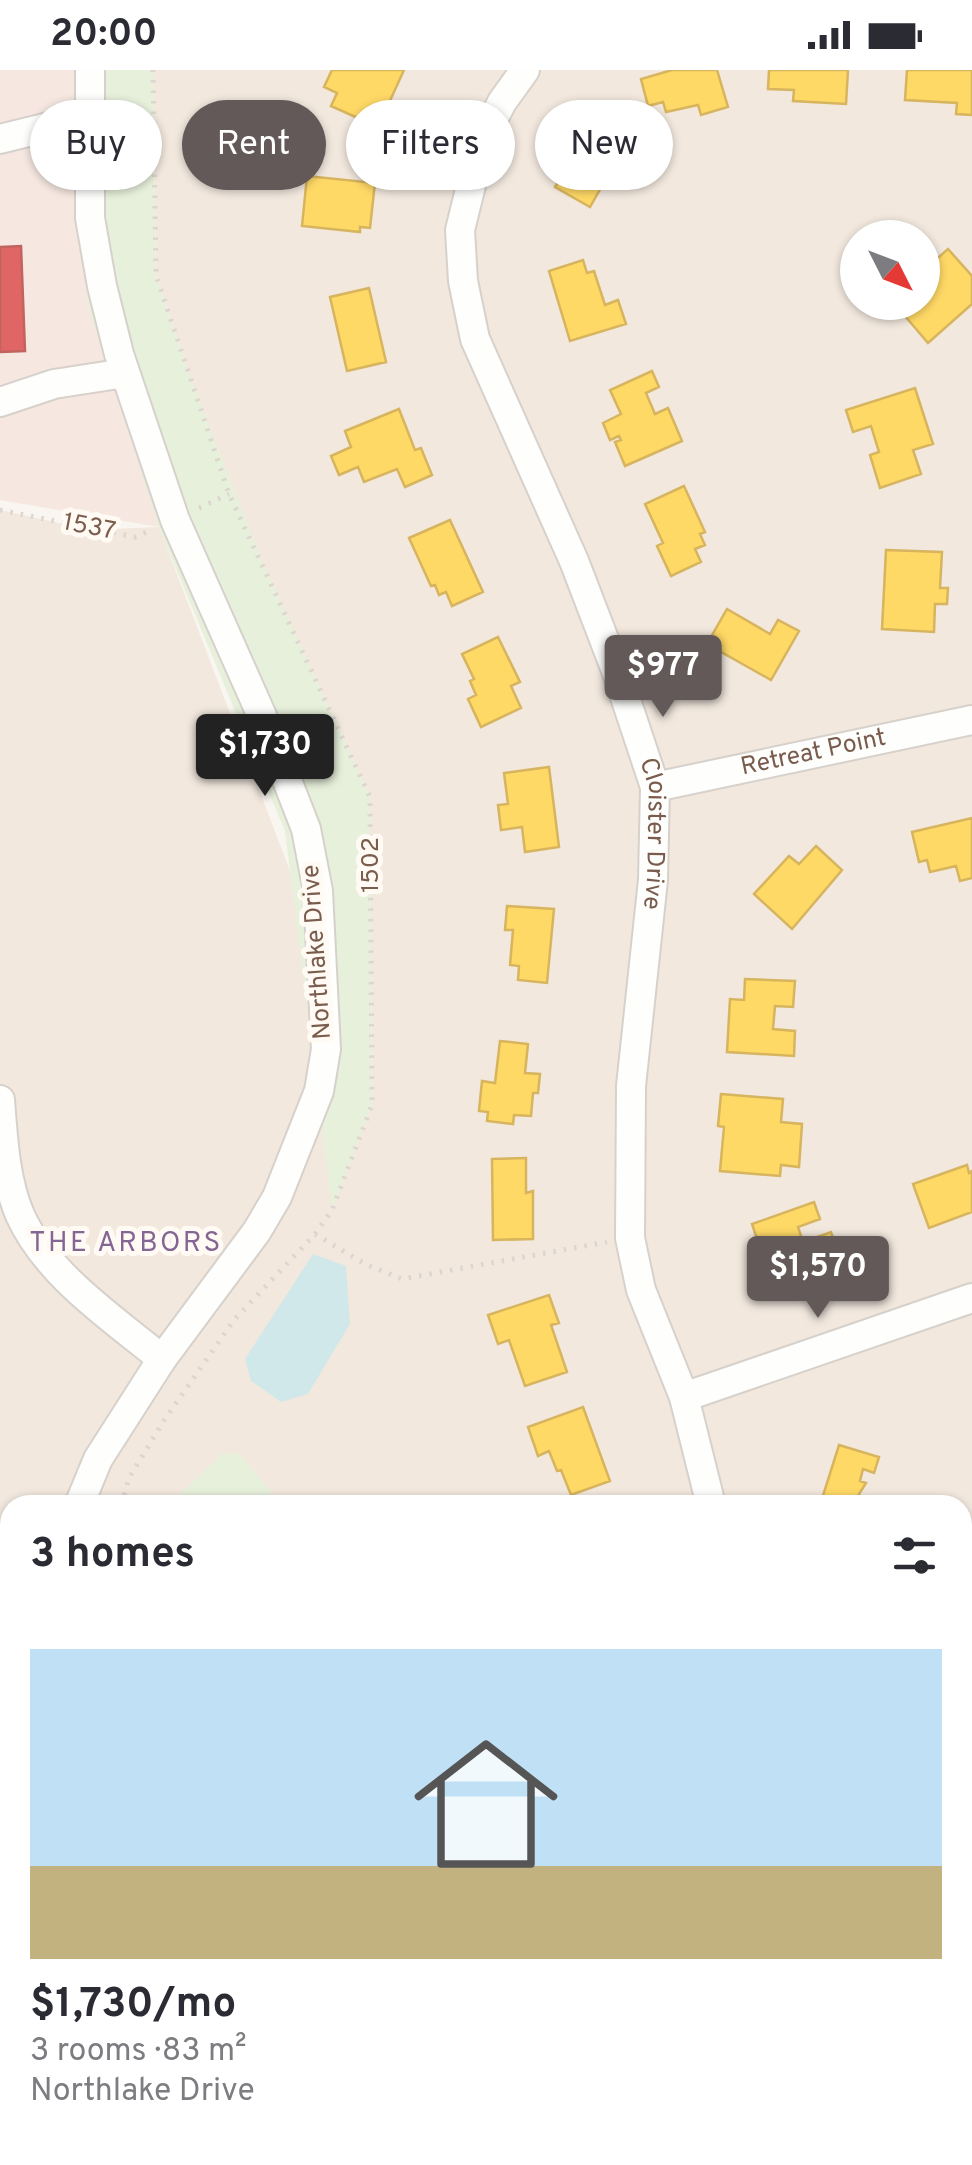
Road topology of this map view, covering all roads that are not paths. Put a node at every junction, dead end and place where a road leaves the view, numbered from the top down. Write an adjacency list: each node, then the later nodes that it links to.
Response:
1 (90, 70): 3 (street, Northlake Drive)
2 (525, 70): 10 (street, Cloister Drive)
3 (89, 100)
4 (30, 132): 5 (street)
5 (0, 139)
6 (89, 190): 7 (street, Northlake Drive)
7 (125, 373): 8 (street); 13 (street, Northlake Drive)
8 (0, 402)
9 (972, 720): 10 (street, Retreat Point)
10 (655, 787): 14 (street, Cloister Drive)
11 (0, 1100): 13 (street)
12 (972, 1298): 14 (street)
13 (162, 1359): 15 (street, Northlake Drive)
14 (684, 1398): 16 (street, Cloister Drive)
15 (83, 1495)
16 (708, 1495)

